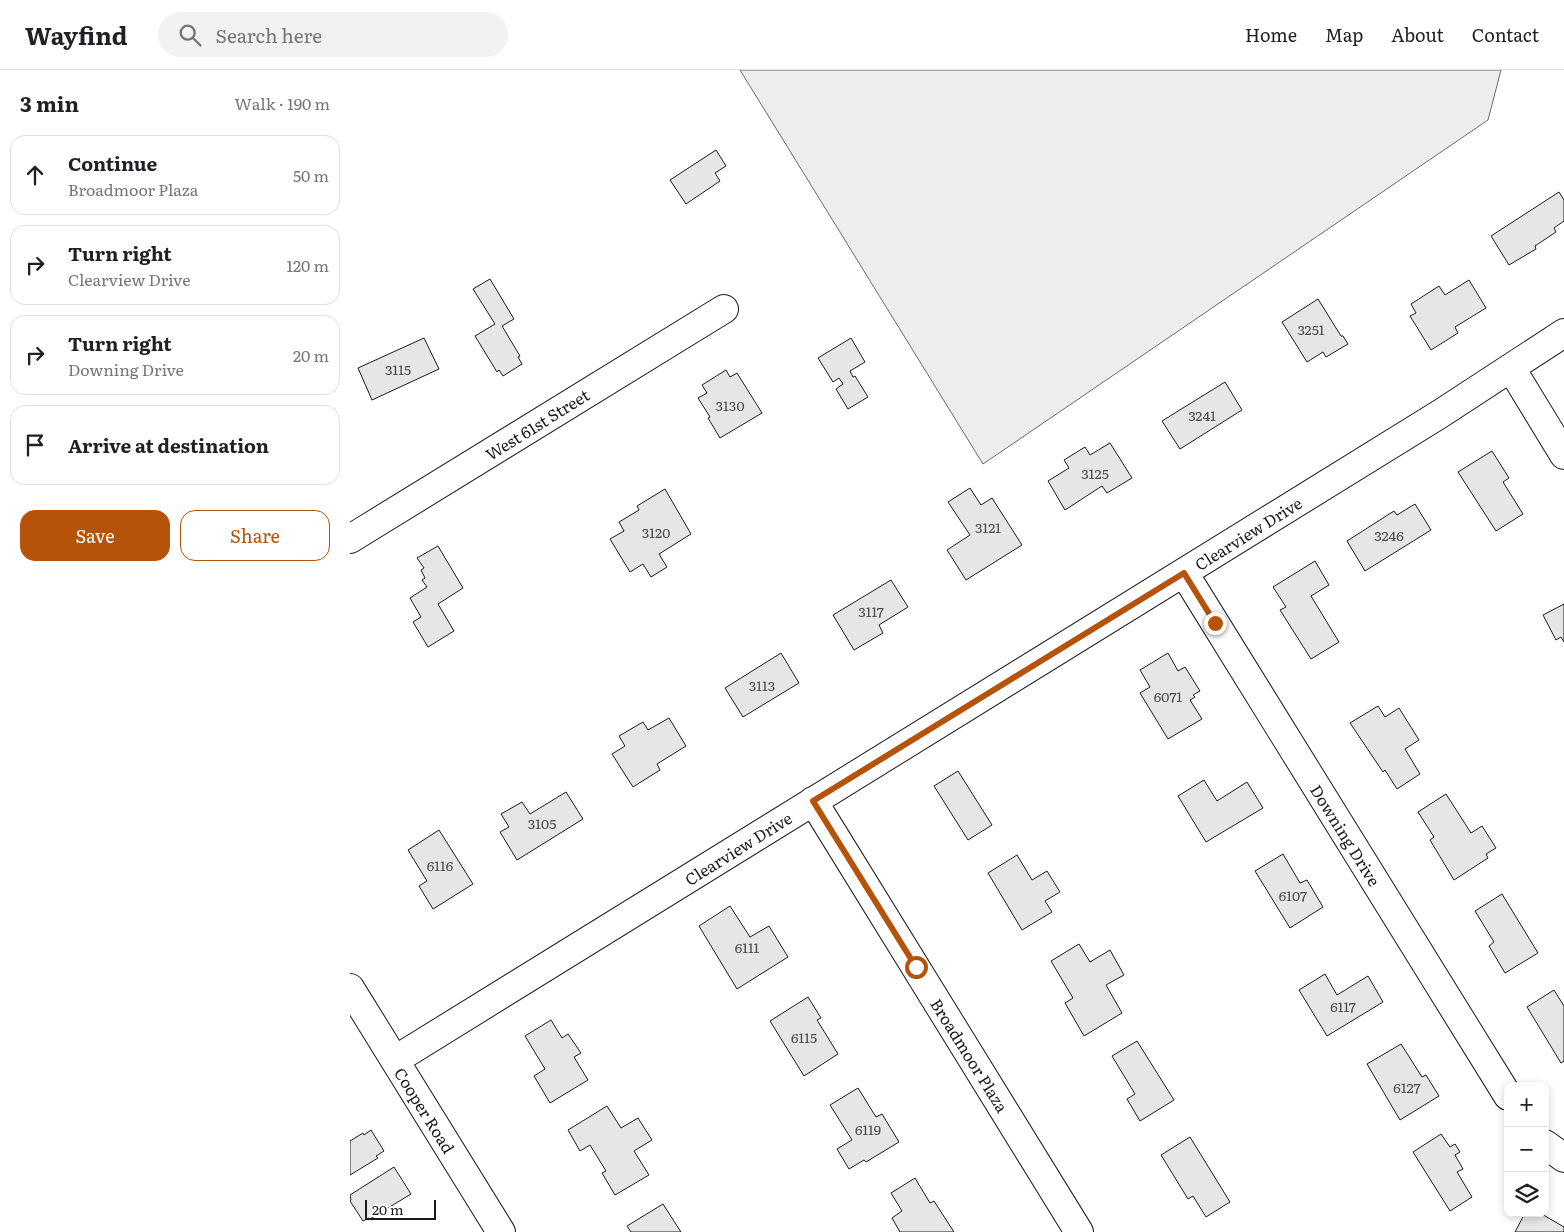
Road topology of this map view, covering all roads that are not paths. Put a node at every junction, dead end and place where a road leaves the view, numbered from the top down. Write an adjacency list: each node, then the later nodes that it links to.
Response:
1 (724, 309): 5 (street, West 61st Street)
2 (1564, 333): 3 (street, Clearview Drive)
3 (1511, 368): 4 (street); 6 (street, Clearview Drive)
4 (1564, 454)
5 (350, 538)
6 (1184, 573): 7 (street, Clearview Drive); 10 (street, Downing Drive)
7 (813, 801): 9 (street, Clearview Drive); 14 (street, Broadmoor Plaza)
8 (350, 988): 9 (street, Cooper Road)
9 (395, 1060): 13 (street, Cooper Road)
10 (1504, 1090)
11 (1549, 1147): 12 (street)
12 (1564, 1158)
13 (501, 1232)
14 (1079, 1232)

